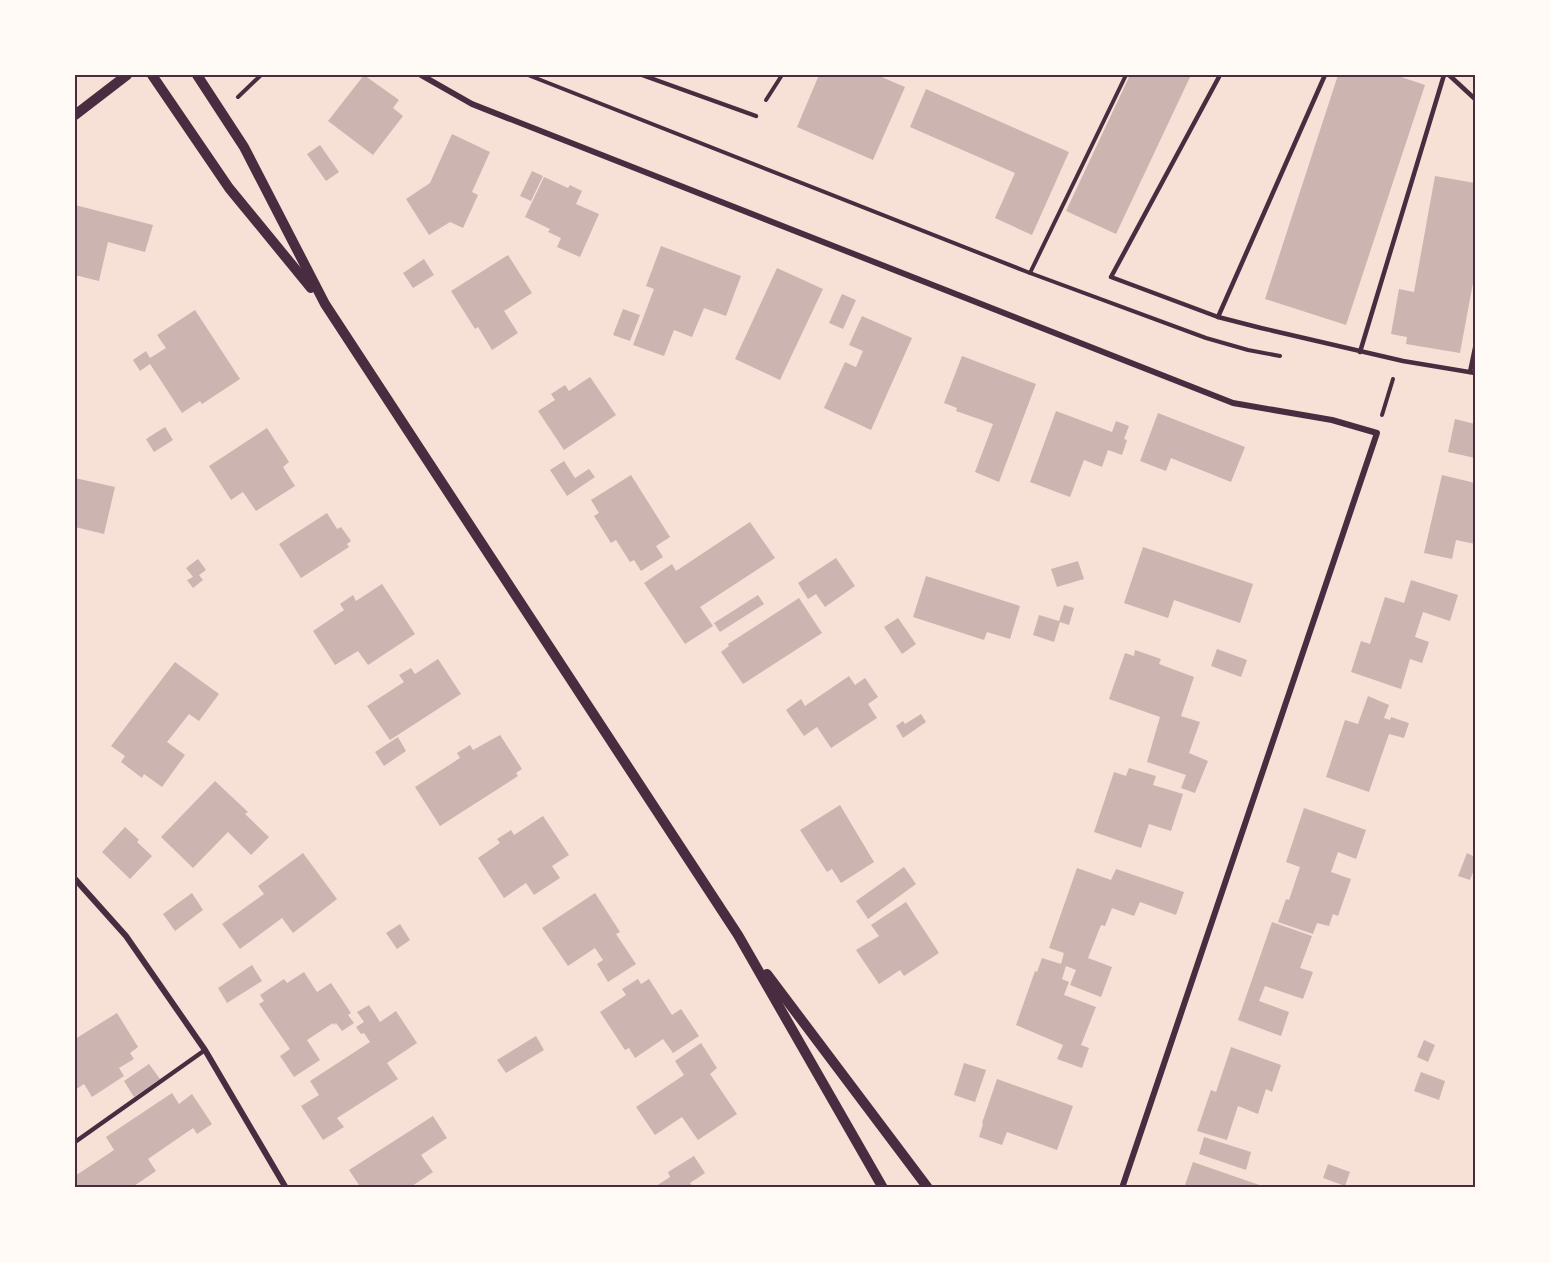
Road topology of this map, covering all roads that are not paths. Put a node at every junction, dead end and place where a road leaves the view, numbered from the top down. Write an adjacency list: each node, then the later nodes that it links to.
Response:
1 (128, 75): 11 (street)
2 (152, 75): 13 (street)
3 (197, 75): 13 (street)
4 (421, 75): 25 (street)
5 (642, 75): 12 (lane)
6 (1220, 75): 14 (lane)
7 (1325, 75): 14 (lane)
8 (1444, 75): 16 (lane)
9 (1449, 75): 10 (lane)
10 (1475, 99)
11 (75, 115)
12 (756, 116)
13 (325, 304): 19 (street)
14 (1218, 317): 16 (lane)
15 (1475, 348): 17 (lane)
16 (1360, 352): 17 (lane)
17 (1472, 372)
18 (75, 879): 20 (street)
19 (738, 935): 23 (street); 24 (street)
20 (205, 1050): 21 (lane); 22 (street)
21 (75, 1142)
22 (286, 1188)
23 (883, 1188)
24 (928, 1188)
25 (1122, 1188)

